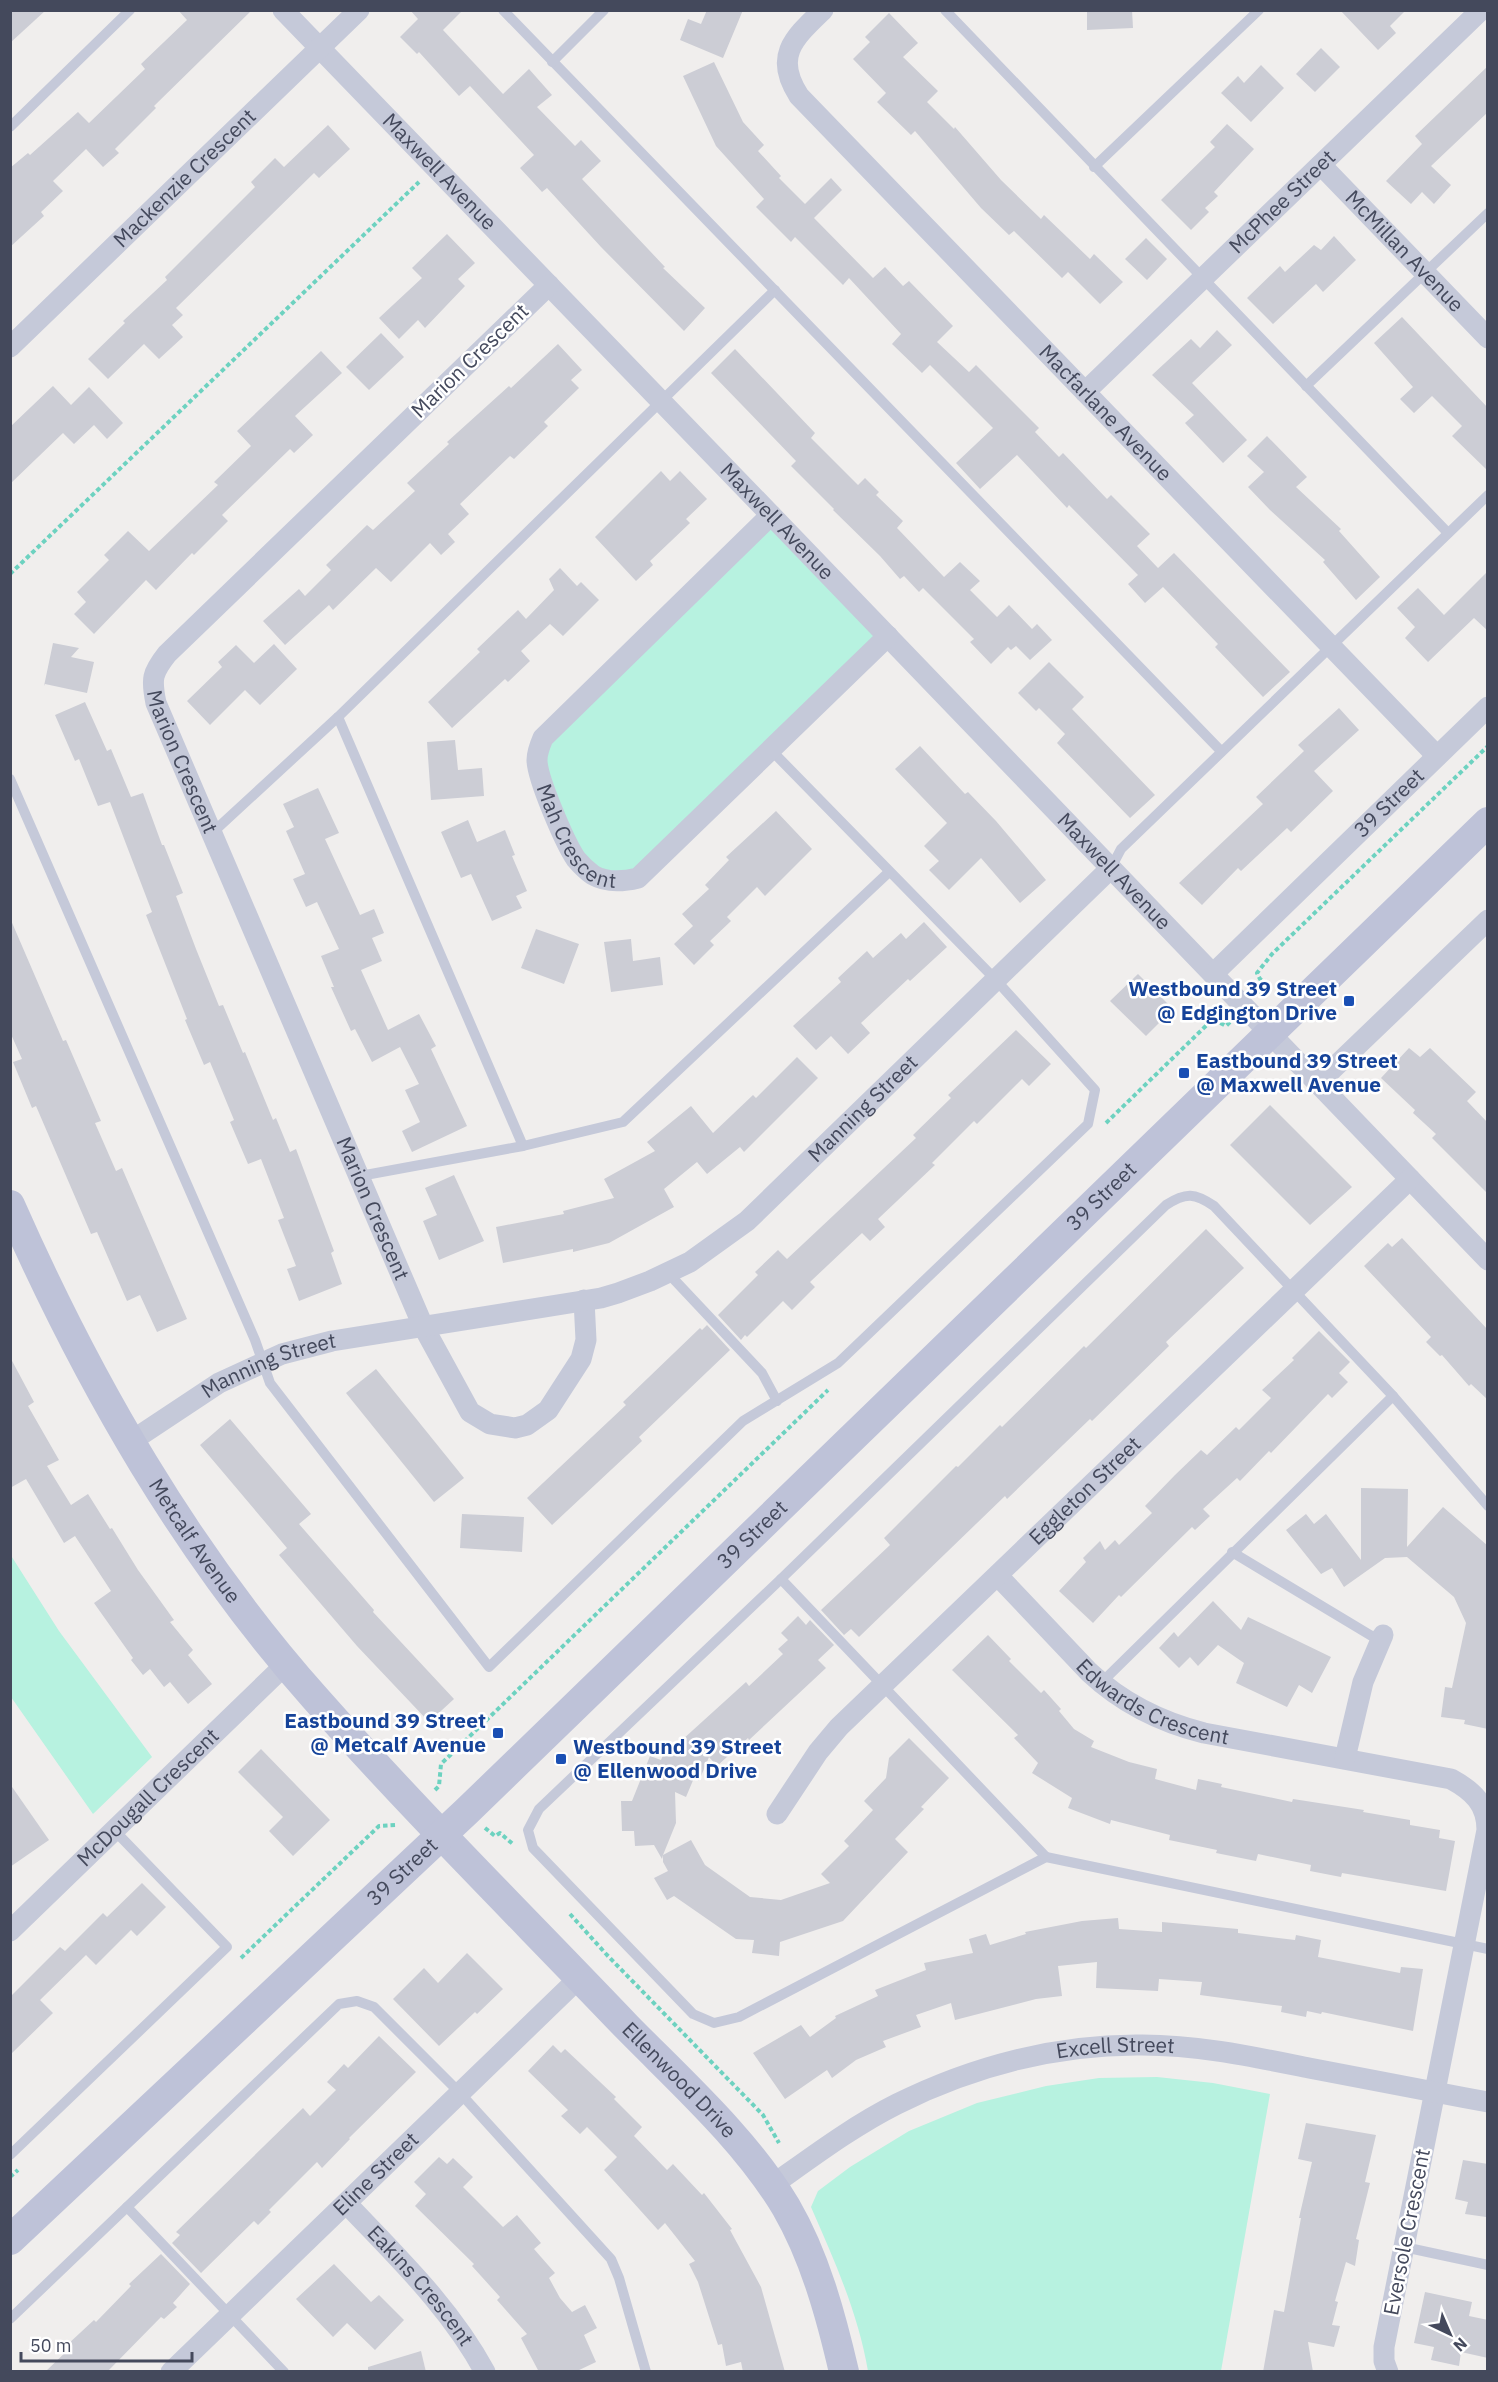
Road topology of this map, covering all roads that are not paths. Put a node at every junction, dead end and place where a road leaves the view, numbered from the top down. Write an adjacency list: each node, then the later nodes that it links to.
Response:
1 (130, 10): 12 (lane)
2 (283, 10): 10 (street, Maxwell Avenue)
3 (359, 10): 10 (street, Mackenzie Crescent)
4 (503, 10): 11 (lane)
5 (604, 10): 11 (lane)
6 (823, 10): 23 (street, Macfarlane Avenue)
7 (945, 10): 14 (lane)
8 (1258, 10): 14 (lane)
9 (1481, 10): 13 (street, McPhee Street)
10 (320, 48): 18 (street, Maxwell Avenue); 21 (street, Mackenzie Crescent)
11 (552, 62): 19 (lane)
12 (10, 128)
13 (1321, 165): 16 (street, McMillan Avenue); 17 (street, McPhee Street)
14 (1094, 167): 17 (lane)
15 (1488, 213): 16 (lane)
16 (1425, 273): 20 (street, McMillan Avenue); 22 (lane)
17 (1202, 279): 22 (lane); 23 (street, McPhee Street)
18 (549, 285): 24 (street, Maxwell Avenue); 37 (street, Marion Crescent)
19 (775, 290): 24 (lane); 33 (lane)
20 (1488, 338)
21 (10, 347)
22 (1306, 386): 27 (lane)
23 (1085, 392): 29 (street, Macfarlane Avenue)
24 (661, 401): 26 (street, Maxwell Avenue); 31 (lane)
25 (1488, 495): 27 (lane)
26 (771, 514): 28 (street, Maxwell Avenue); 32 (street, Mah Crescent)
27 (1448, 532): 29 (lane)
28 (888, 636): 32 (street, Mah Crescent); 38 (street, Maxwell Avenue)
29 (1330, 647): 33 (lane); 34 (street, Macfarlane Avenue)
30 (1488, 707): 34 (street, 39 Street)
31 (338, 717): 37 (lane); 45 (lane)
32 (771, 750): 39 (lane)
33 (1221, 751): 38 (lane)
34 (1437, 756): 41 (street, 39 Street)
35 (10, 779): 54 (lane)
36 (1488, 822): 43 (street, 39 Street)
37 (212, 834): 46 (street, Marion Crescent)
38 (1111, 868): 41 (street, Maxwell Avenue); 42 (street, Manning Street)
39 (889, 872): 42 (lane); 45 (lane)
40 (1488, 920): 44 (street)
41 (1214, 973): 43 (street, Maxwell Avenue)
42 (995, 979): 50 (street, Manning Street); 56 (lane)
43 (1269, 1033): 44 (street, Maxwell Avenue); 69 (street, 39 Street)
44 (1318, 1083): 47 (street, Maxwell Avenue)
45 (523, 1146): 46 (lane)
46 (360, 1176): 53 (street, Marion Crescent)
47 (1410, 1179): 49 (street, Maxwell Avenue); 51 (street, Eggleton Street)
48 (10, 1205): 57 (street, Metcalf Avenue)
49 (1488, 1260)
50 (668, 1273): 52 (street, Manning Street); 56 (lane)
51 (1293, 1290): 55 (lane); 60 (street, Eggleton Street); 61 (lane)
52 (584, 1300): 53 (street, Manning Street); 53 (street)
53 (423, 1326): 54 (street, Manning Street)
54 (262, 1362): 56 (lane); 57 (street, Manning Street)
55 (1393, 1396): 58 (lane); 59 (lane)
56 (777, 1401)
57 (130, 1442): 63 (street, Metcalf Avenue)
58 (1488, 1506)
59 (1232, 1552): 62 (lane); 64 (lane)
60 (998, 1576): 64 (street, Edwards Crescent); 65 (street, Eggleton Street)
61 (781, 1579): 65 (lane); 70 (lane)
62 (1381, 1638): 66 (street)
63 (286, 1664): 68 (street, McDougall Crescent); 69 (street, Metcalf Avenue)
64 (1101, 1683): 66 (street, Edwards Crescent)
65 (883, 1685): 67 (street, Eggleton Street); 70 (lane)
66 (1345, 1758): 72 (street, Edwards Crescent)
67 (777, 1814)
68 (114, 1830): 71 (street, McDougall Crescent); 78 (lane)
69 (441, 1835): 74 (street, Ellenwood Drive); 82 (street, 39 Street)
70 (1046, 1857): 72 (lane)
71 (10, 1930)
72 (1465, 1945): 73 (lane); 75 (street, Edwards Crescent)
73 (1488, 1949)
74 (580, 1977): 76 (street, Eline Street); 79 (street, Ellenwood Drive)
75 (1435, 2092): 77 (street, Excell Street); 79 (street, Excell Street); 83 (street, Eversole Crescent)
76 (460, 2093): 80 (street, Eline Street); 81 (lane); 90 (lane)
77 (1488, 2102)
78 (10, 2155)
79 (771, 2186): 91 (street, Ellenwood Drive)
80 (347, 2204): 85 (street, Eline Street); 89 (street, Eakins Crescent)
81 (128, 2208): 85 (lane); 86 (lane)
82 (10, 2240)
83 (1404, 2247): 84 (lane); 92 (street, Eversole Crescent)
84 (1488, 2265)
85 (230, 2314): 87 (street, Eline Street); 88 (lane)
86 (10, 2319)
87 (171, 2372)
88 (284, 2372)
89 (485, 2372)
90 (646, 2372)
91 (844, 2372)
92 (1388, 2372)

